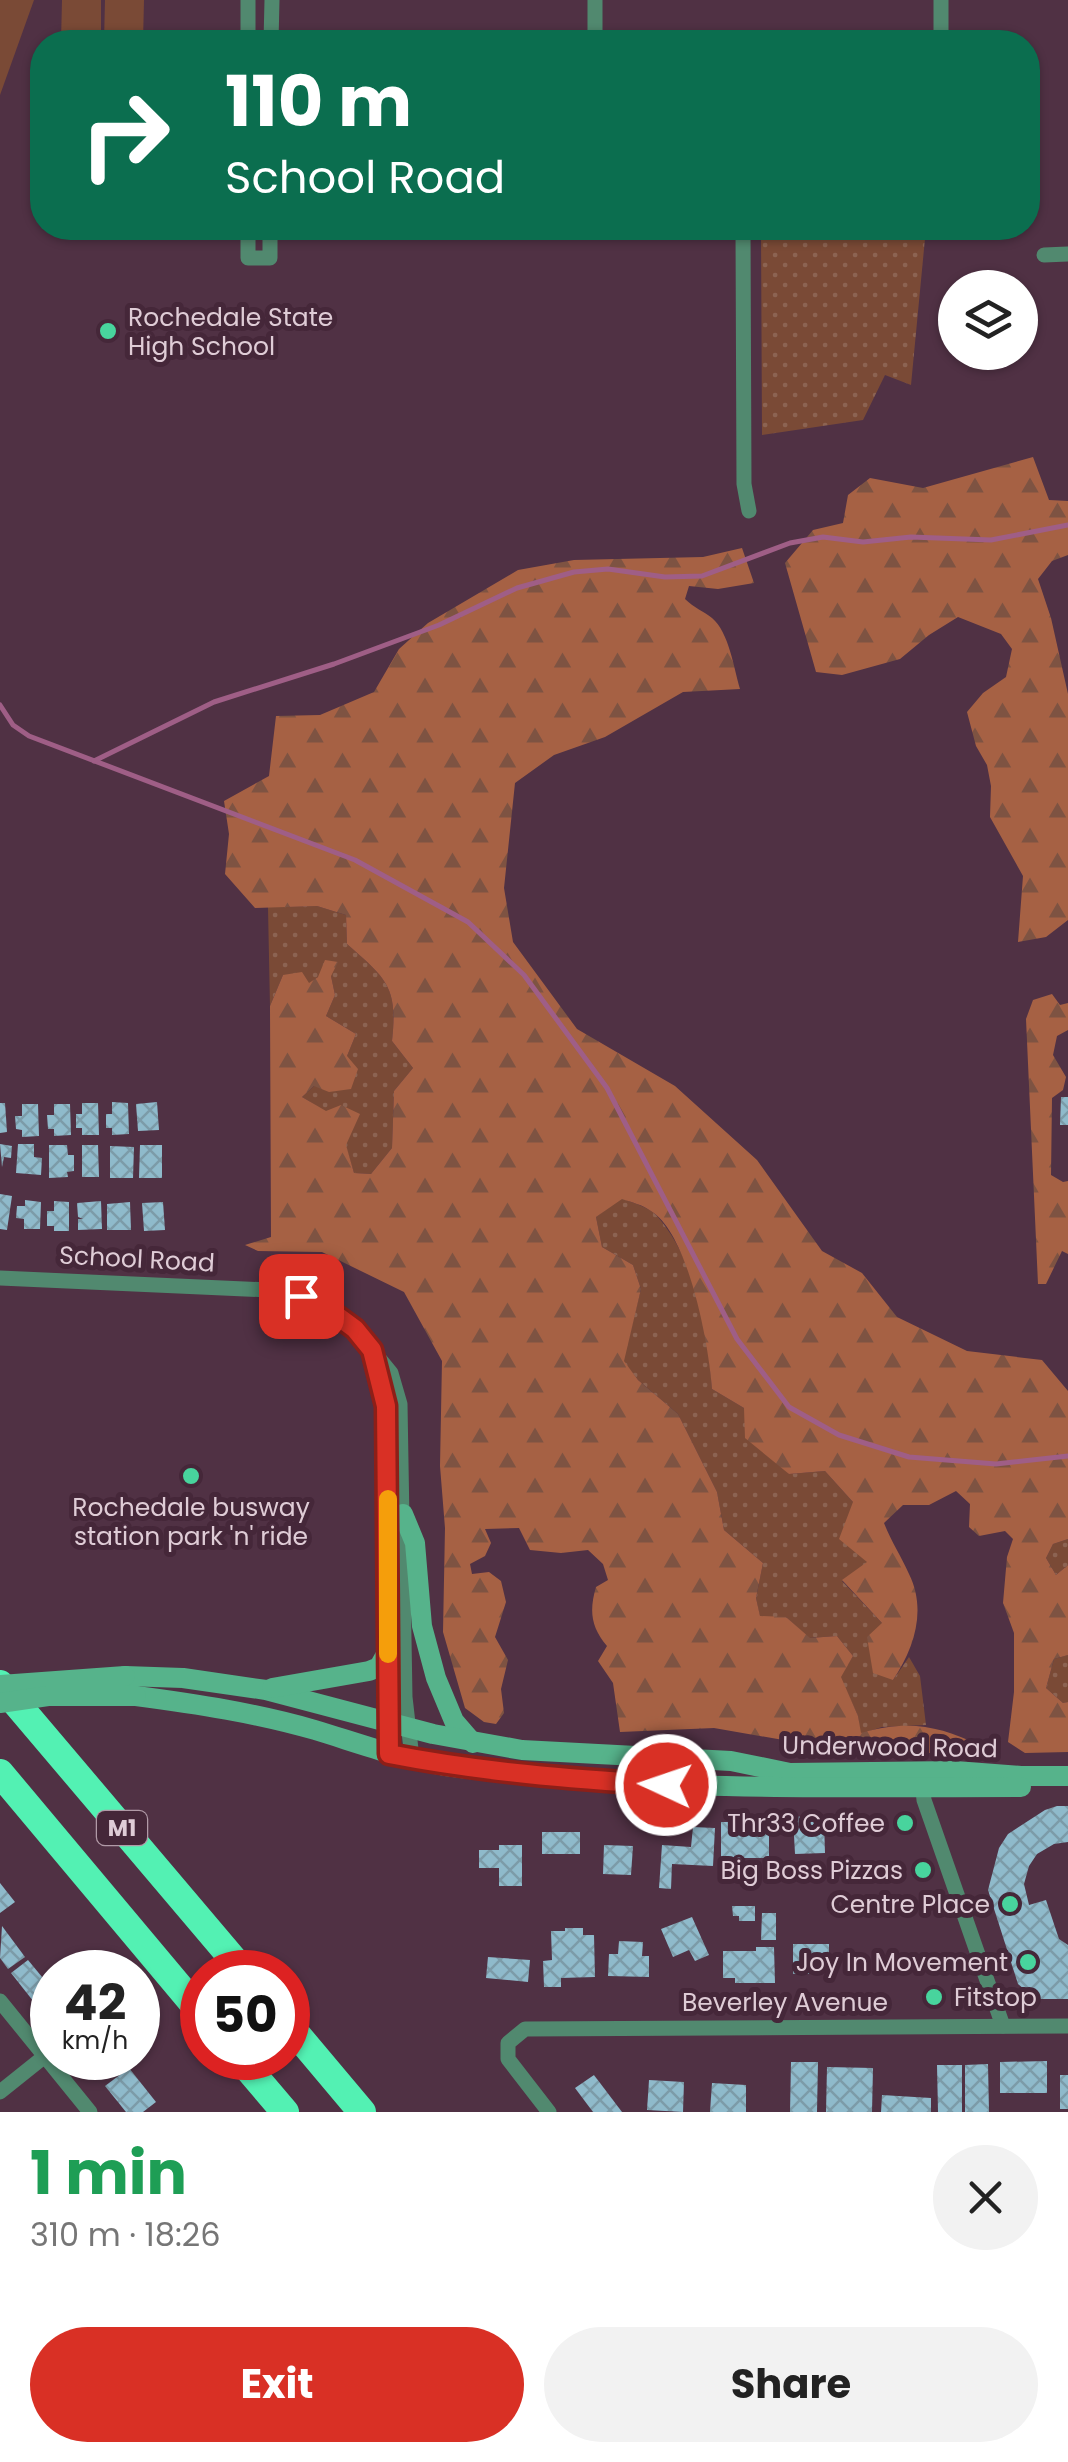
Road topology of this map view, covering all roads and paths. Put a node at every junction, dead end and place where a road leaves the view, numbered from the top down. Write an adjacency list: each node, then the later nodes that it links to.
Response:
1 (248, 0): 5 (street)
2 (272, 0): 6 (street)
3 (595, 0): 7 (street)
4 (941, 0): 8 (street)
5 (248, 30)
6 (272, 30)
7 (595, 30)
8 (941, 30)
9 (248, 240): 10 (street)
10 (270, 240)
11 (743, 240): 14 (street)
12 (1068, 254): 13 (street)
13 (1044, 255)
14 (749, 511)
15 (0, 1278): 16 (street, School Road)
16 (372, 1350): 17 (street, School Road); 18 (street, School Road)
17 (402, 1514): 22 (street, School Road); 23 (main road)
18 (388, 1651): 20 (main road); 22 (street, School Road)
19 (0, 1685): 20 (main road, Underwood Road, bridge); 30 (highway, M1)
20 (266, 1690): 22 (main road, Underwood Road)
21 (0, 1703): 24 (main road, Underwood Road, bridge)
22 (397, 1724): 23 (main road, Underwood Road); 24 (street, School Road); 25 (street, School Road)
23 (473, 1743): 28 (main road, Underwood Road)
24 (389, 1754): 25 (main road, Underwood Road)
25 (412, 1758): 28 (main road, Underwood Road)
26 (0, 1773): 31 (highway, M1)
27 (1068, 1776): 28 (main road, Underwood Road)
28 (922, 1779): 29 (main road, Underwood Road); 33 (street)
29 (1068, 1787)
30 (225, 1950)
31 (180, 1988)
32 (0, 2001): 35 (street)
33 (1003, 2026): 34 (street, Beverley Avenue); 44 (street, Beverley Avenue)
34 (1068, 2026)
35 (30, 2038)
36 (310, 2050): 43 (highway)
37 (30, 2068): 40 (street)
38 (64, 2080): 41 (street)
39 (258, 2080): 42 (highway)
40 (0, 2092)
41 (90, 2112)
42 (285, 2112)
43 (362, 2112)
44 (549, 2112)

